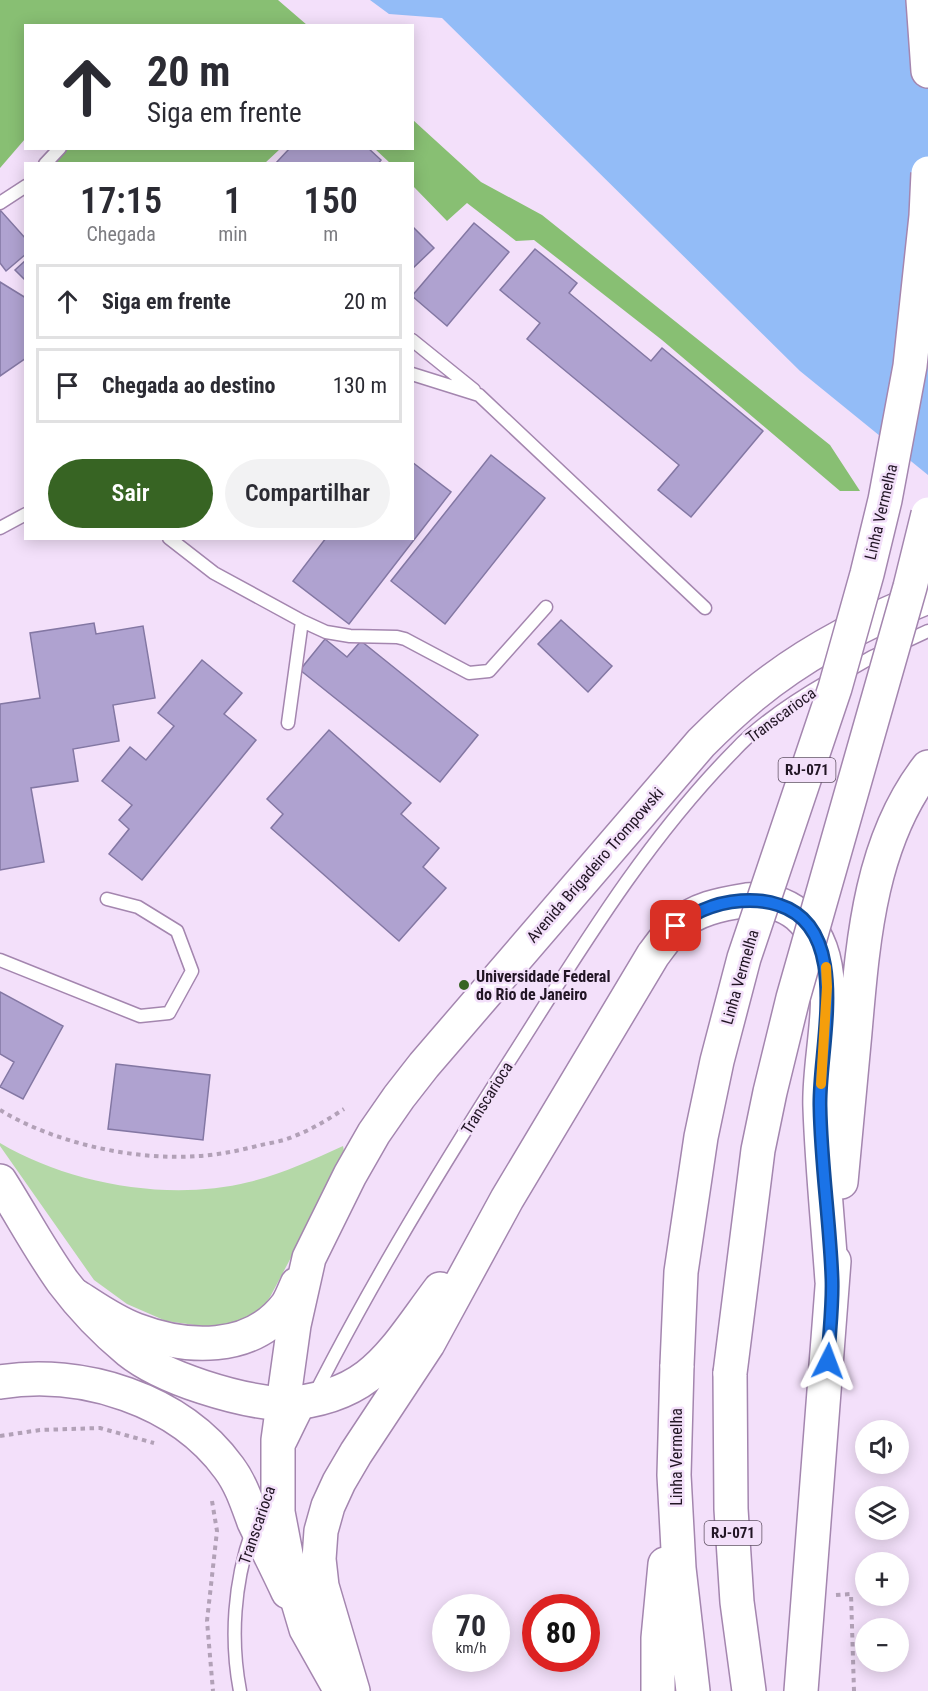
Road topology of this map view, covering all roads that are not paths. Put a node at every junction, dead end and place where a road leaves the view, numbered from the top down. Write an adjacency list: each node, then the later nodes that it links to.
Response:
1 (923, 0): 2 (main road)
2 (928, 71)
3 (58, 150): 4 (lane)
4 (47, 162)
5 (928, 173): 32 (main road, Linha Vermelha / RJ-071, bridge)
6 (24, 186): 7 (lane)
7 (0, 204)
8 (414, 342): 10 (lane)
9 (414, 375): 10 (lane)
10 (479, 395): 17 (lane)
11 (928, 514): 40 (main road, RJ-071, bridge)
12 (24, 515): 13 (lane)
13 (0, 528)
14 (172, 540): 18 (lane)
15 (928, 597): 26 (main road, Avenida Brigadeiro Trompowski)
16 (546, 607): 18 (lane)
17 (705, 608)
18 (303, 621): 20 (lane)
19 (928, 631): 30 (lane, Transcarioca)
20 (288, 723)
21 (925, 771): 27 (main road)
22 (107, 899): 23 (lane)
23 (0, 960)
24 (0, 1181): 28 (main road)
25 (507, 1199): 27 (main road); 30 (main road); 37 (main road)
26 (309, 1258): 28 (main road); 30 (main road, Avenida Brigadeiro Trompowski)
27 (832, 1281): 41 (main road)
28 (76, 1296): 30 (main road)
29 (0, 1382): 33 (main road)
30 (296, 1403): 31 (main road, Avenida Brigadeiro Trompowski)
31 (278, 1467): 33 (lane, Transcarioca); 34 (main road, Avenida Brigadeiro Trompowski)
32 (674, 1475): 38 (main road); 39 (main road, Linha Vermelha / RJ-071)
33 (259, 1511): 34 (main road); 35 (lane, Transcarioca)
34 (306, 1629): 36 (main road, Avenida Brigadeiro Trompowski)
35 (240, 1691)
36 (340, 1691)
37 (353, 1691)
38 (658, 1691)
39 (693, 1691)
40 (749, 1691)
41 (801, 1691)

